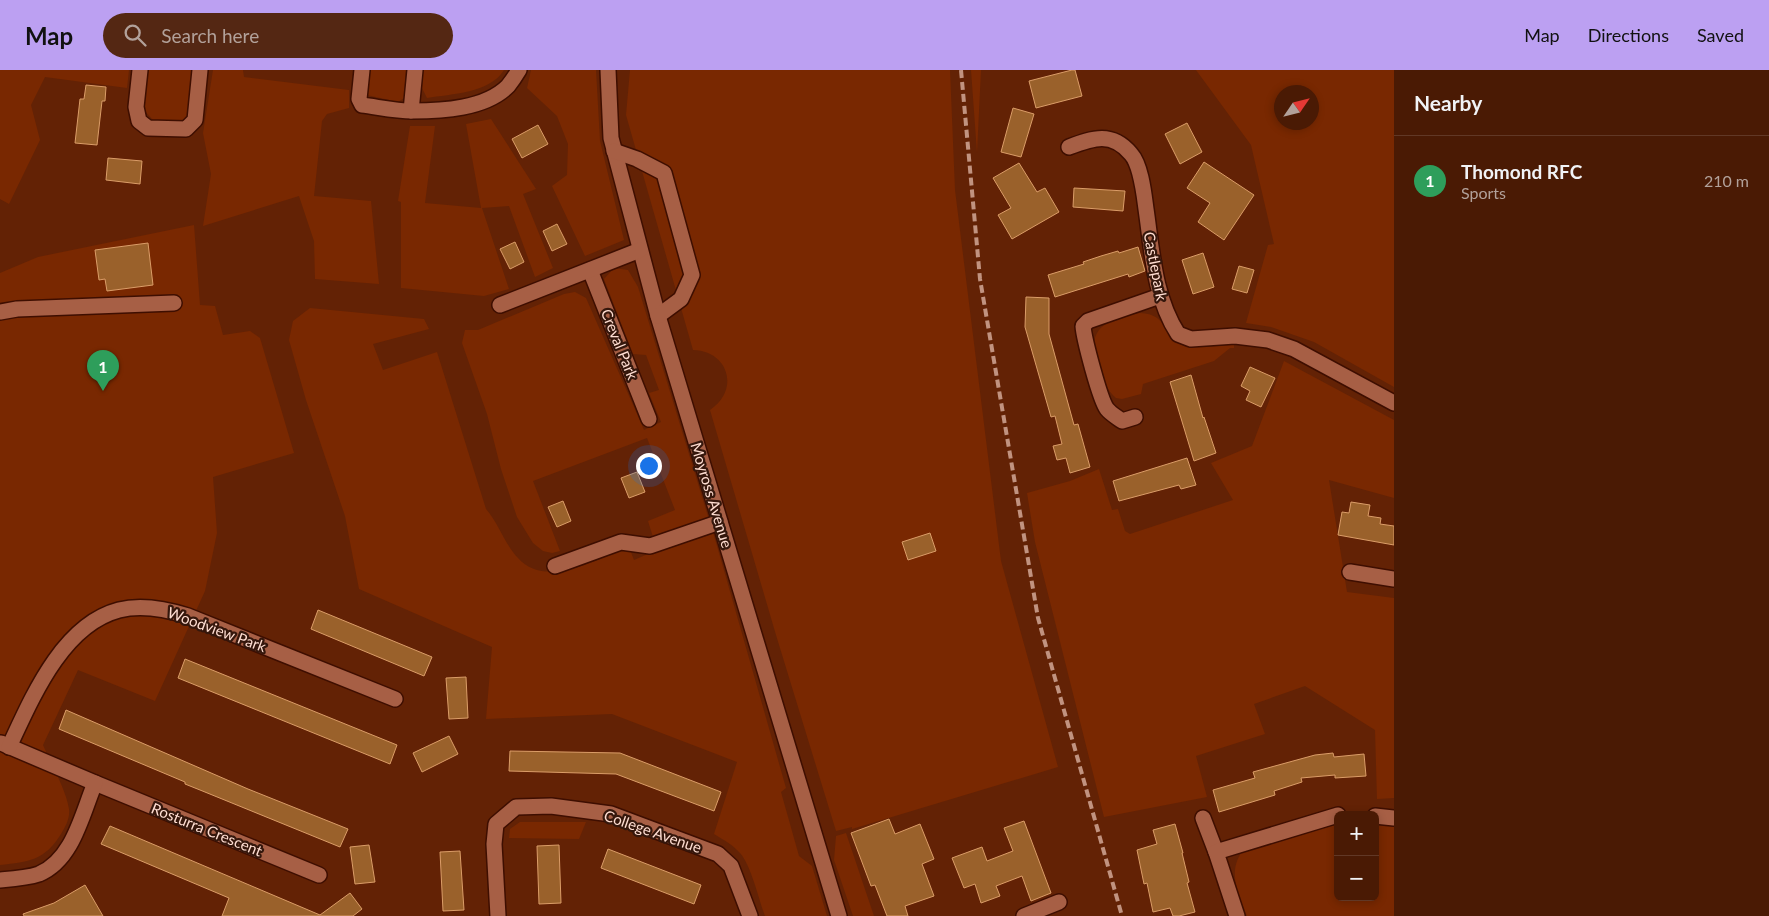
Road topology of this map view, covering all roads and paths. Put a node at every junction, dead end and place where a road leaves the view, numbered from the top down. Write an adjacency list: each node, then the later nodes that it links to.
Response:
1 (140, 70): 2 (street)
2 (200, 70)
3 (362, 70): 7 (street)
4 (415, 70): 7 (street)
5 (519, 70): 7 (street)
6 (608, 70): 9 (street, Moyross Avenue)
7 (411, 111)
8 (1069, 147): 12 (street, Castlepark)
9 (614, 151): 10 (street, Moyross Avenue); 16 (street)
10 (640, 250): 11 (street); 16 (street, Moyross Avenue)
11 (590, 270): 14 (street); 19 (street, Creval Park)
12 (1160, 296): 17 (street, Castlepark); 18 (street)
13 (174, 303): 15 (street)
14 (500, 306)
15 (0, 312)
16 (658, 316): 20 (street, Moyross Avenue)
17 (1394, 403)
18 (1135, 417)
19 (650, 419)
20 (720, 522): 21 (street); 37 (street, Moyross Avenue)
21 (555, 566)
22 (1350, 572): 23 (street)
23 (1394, 578)
24 (395, 699): 25 (street, Woodview Park)
25 (5, 745): 26 (street, Rosturra Crescent)
26 (95, 783): 32 (street, Rosturra Crescent); 33 (street)
27 (1334, 816): 31 (street)
28 (1379, 816): 30 (street)
29 (1203, 818): 31 (street)
30 (1394, 818)
31 (1216, 852): 39 (street)
32 (319, 875)
33 (0, 880)
34 (1059, 902): 38 (street)
35 (498, 916): 36 (street, College Avenue)
36 (750, 916)
37 (838, 916)
38 (1024, 916)
39 (1236, 916)

